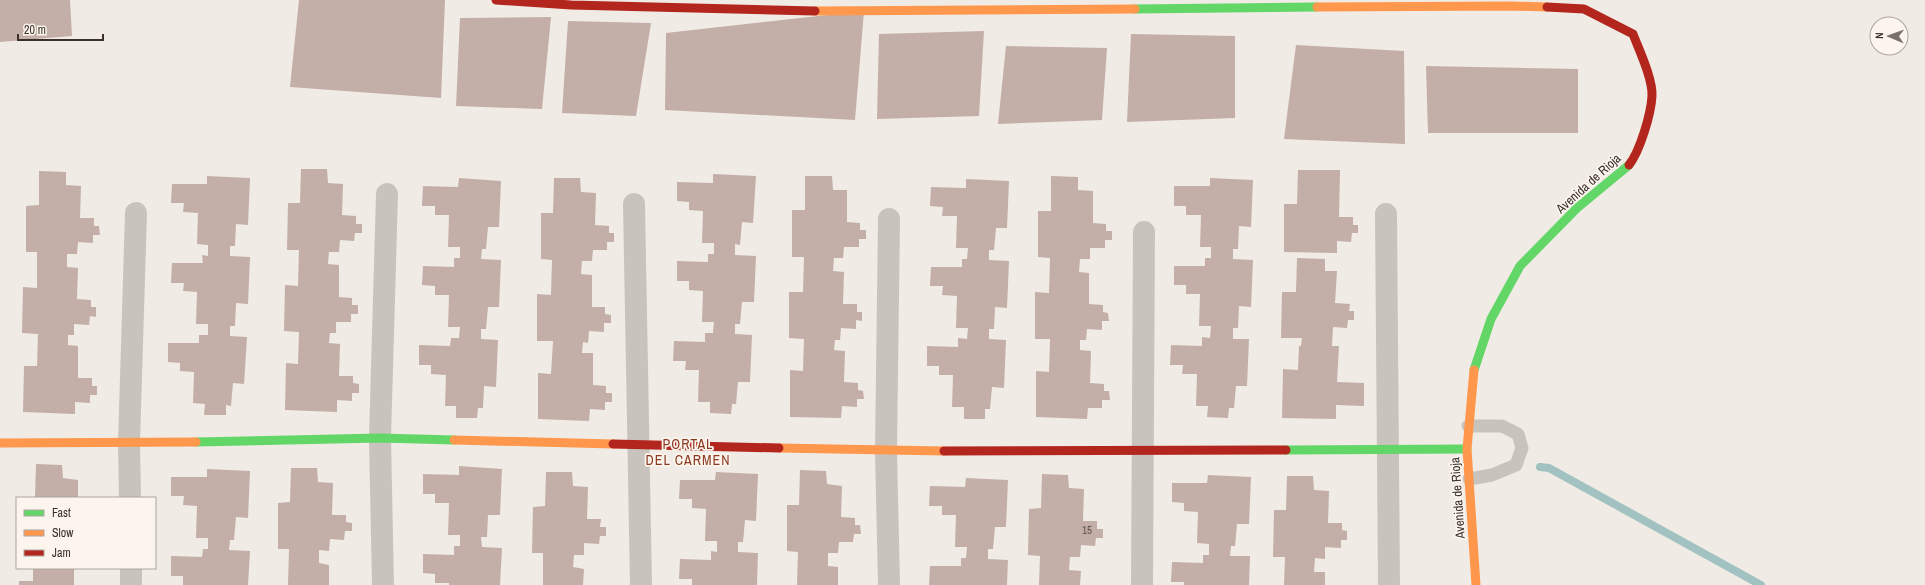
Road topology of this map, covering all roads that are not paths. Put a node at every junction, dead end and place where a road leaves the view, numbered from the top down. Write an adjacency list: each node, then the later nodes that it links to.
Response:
1 (496, 0): 2 (street, Avenida de Rioja)
2 (796, 5): 9 (street, Avenida de Rioja)
3 (387, 194): 10 (street)
4 (634, 204): 13 (street)
5 (136, 213): 12 (street)
6 (1386, 214): 14 (street)
7 (889, 219): 17 (street)
8 (1144, 232): 16 (street)
9 (1468, 426): 15 (street, Avenida de Rioja); 18 (lane)
10 (380, 438): 12 (street); 13 (street); 22 (street)
11 (0, 443): 12 (street)
12 (129, 443): 19 (street)
13 (639, 445): 17 (street); 23 (street)
14 (1388, 449): 15 (street); 16 (street); 26 (street)
15 (1467, 449): 18 (street, Avenida de Rioja)
16 (1144, 450): 17 (street); 25 (street)
17 (886, 451): 24 (street)
18 (1468, 479): 27 (street, Avenida de Rioja)
19 (130, 497)
20 (131, 569): 21 (street)
21 (131, 585)
22 (383, 585)
23 (641, 585)
24 (889, 585)
25 (1142, 585)
26 (1389, 585)
27 (1476, 585)

